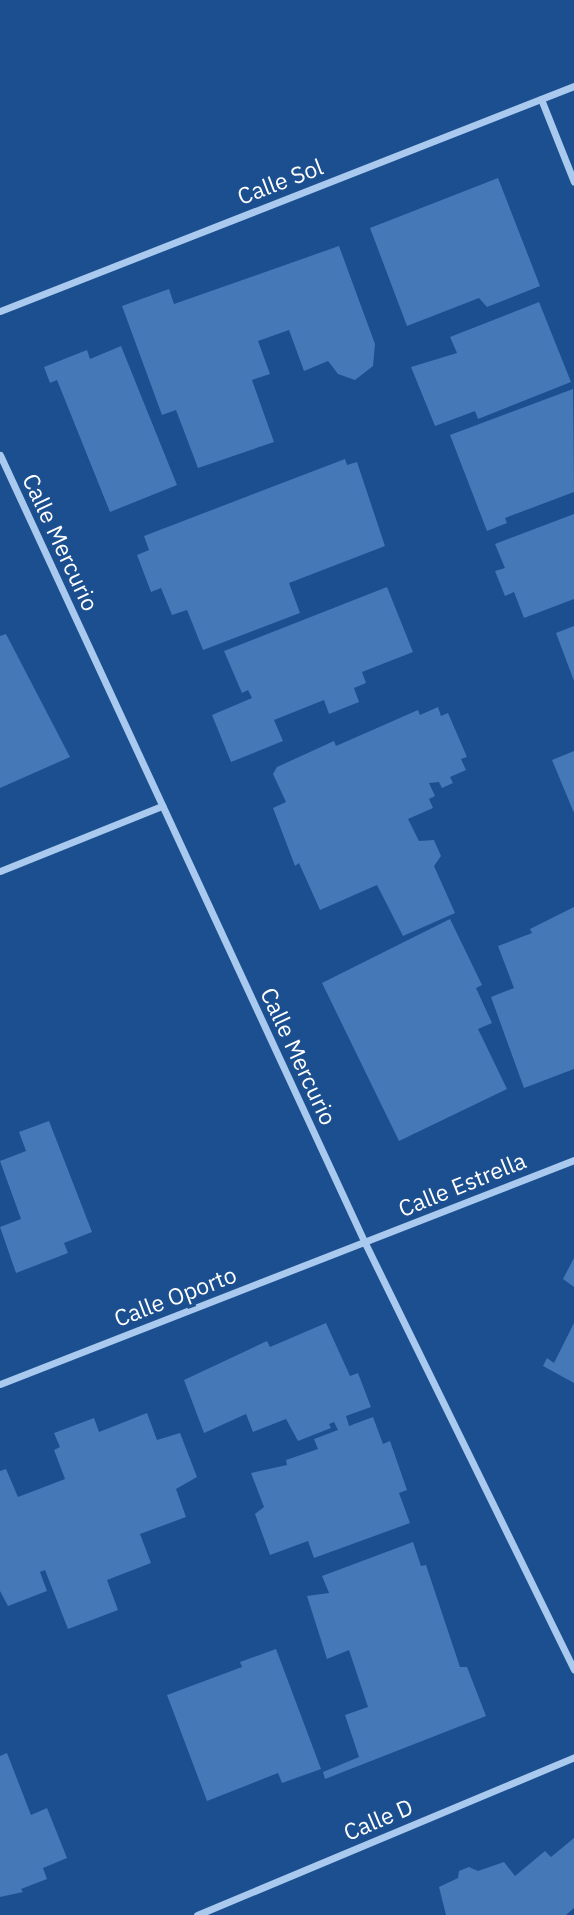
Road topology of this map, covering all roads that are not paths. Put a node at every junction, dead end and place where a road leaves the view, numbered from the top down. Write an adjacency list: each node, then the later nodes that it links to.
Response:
1 (574, 86): 2 (street, Calle Sol)
2 (541, 99): 3 (street); 4 (street, Calle Sol)
3 (574, 182)
4 (0, 311)
5 (0, 455): 6 (street, Calle Mercurio)
6 (162, 806): 7 (street); 9 (street, Calle Mercurio)
7 (0, 871)
8 (574, 1160): 9 (street, Calle Estrella)
9 (365, 1243): 10 (street, Calle Oporto); 11 (street, Calle Mercurio)
10 (0, 1384)
11 (574, 1669)
12 (574, 1757): 13 (street, Calle D)
13 (203, 1914)

